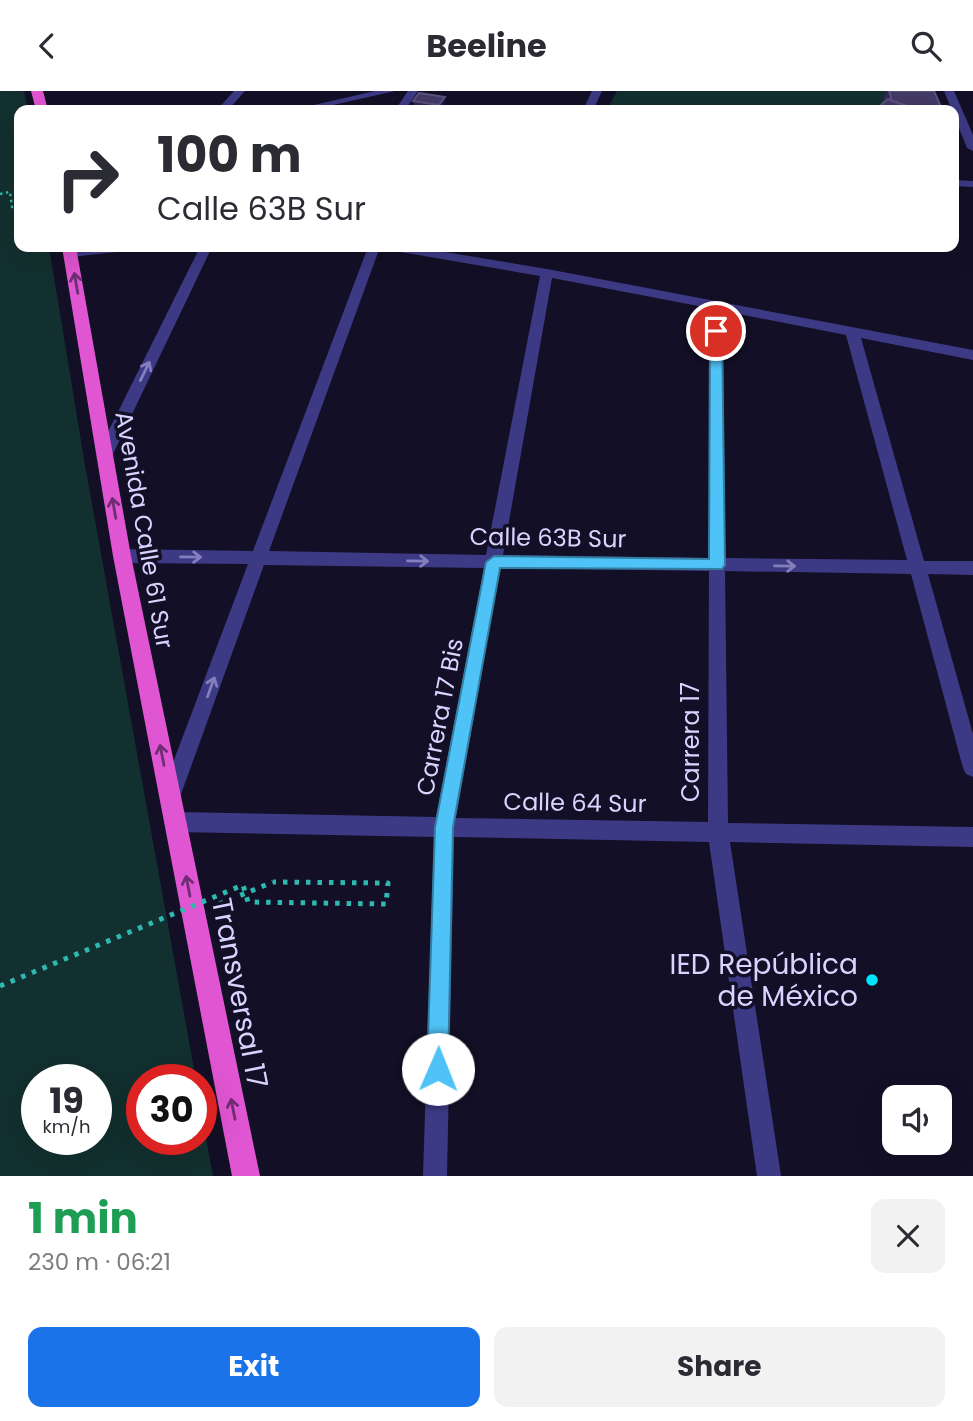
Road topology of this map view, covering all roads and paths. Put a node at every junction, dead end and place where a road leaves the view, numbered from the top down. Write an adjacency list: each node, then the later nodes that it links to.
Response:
1 (240, 91): 3 (street)
2 (390, 91): 4 (street)
3 (227, 105)
4 (321, 105)
5 (959, 115): 6 (street)
6 (973, 148)
7 (0, 194): 8 (path)
8 (14, 206)
9 (70, 252): 19 (highway, Avenida Calle 61 Sur, one-way to 9)
10 (204, 252): 19 (street, one-way to 10)
11 (372, 252): 21 (street)
12 (426, 252): 14 (street)
13 (496, 252): 14 (street)
14 (489, 262): 15 (street)
15 (547, 273): 16 (street); 22 (street, Carrera 17 Bis)
16 (716, 305): 17 (street); 23 (street, Carrera 17)
17 (852, 331): 18 (street); 24 (street)
18 (973, 355)
19 (105, 454): 20 (highway, Avenida Calle 61 Sur, one-way to 19)
20 (122, 556): 21 (street, Calle 63B Sur, one-way to 21); 27 (highway, Avenida Calle 61 Sur, one-way to 20)
21 (258, 558): 22 (street, Calle 63B Sur, one-way to 22); 27 (street, one-way to 21)
22 (494, 562): 23 (street, Calle 63B Sur); 29 (street, Carrera 17 Bis)
23 (717, 565): 24 (street, Calle 63B Sur, one-way to 24); 30 (street, Carrera 17)
24 (918, 567): 25 (street, Calle 63B Sur); 26 (street)
25 (973, 568)
26 (973, 768)
27 (170, 797): 28 (highway, Avenida Calle 61 Sur)
28 (175, 822): 29 (street, Calle 64 Sur); 32 (highway, Transversal 17, one-way to 28)
29 (444, 827): 30 (street, Calle 64 Sur); 35 (street, Carrera 17 Bis)
30 (718, 832): 31 (street, Calle 64 Sur); 36 (street, Carrera 17)
31 (973, 837)
32 (194, 915): 33 (path, bridge); 34 (highway, Transversal 17, one-way to 32)
33 (0, 986)
34 (246, 1176)
35 (435, 1176)
36 (769, 1176)

